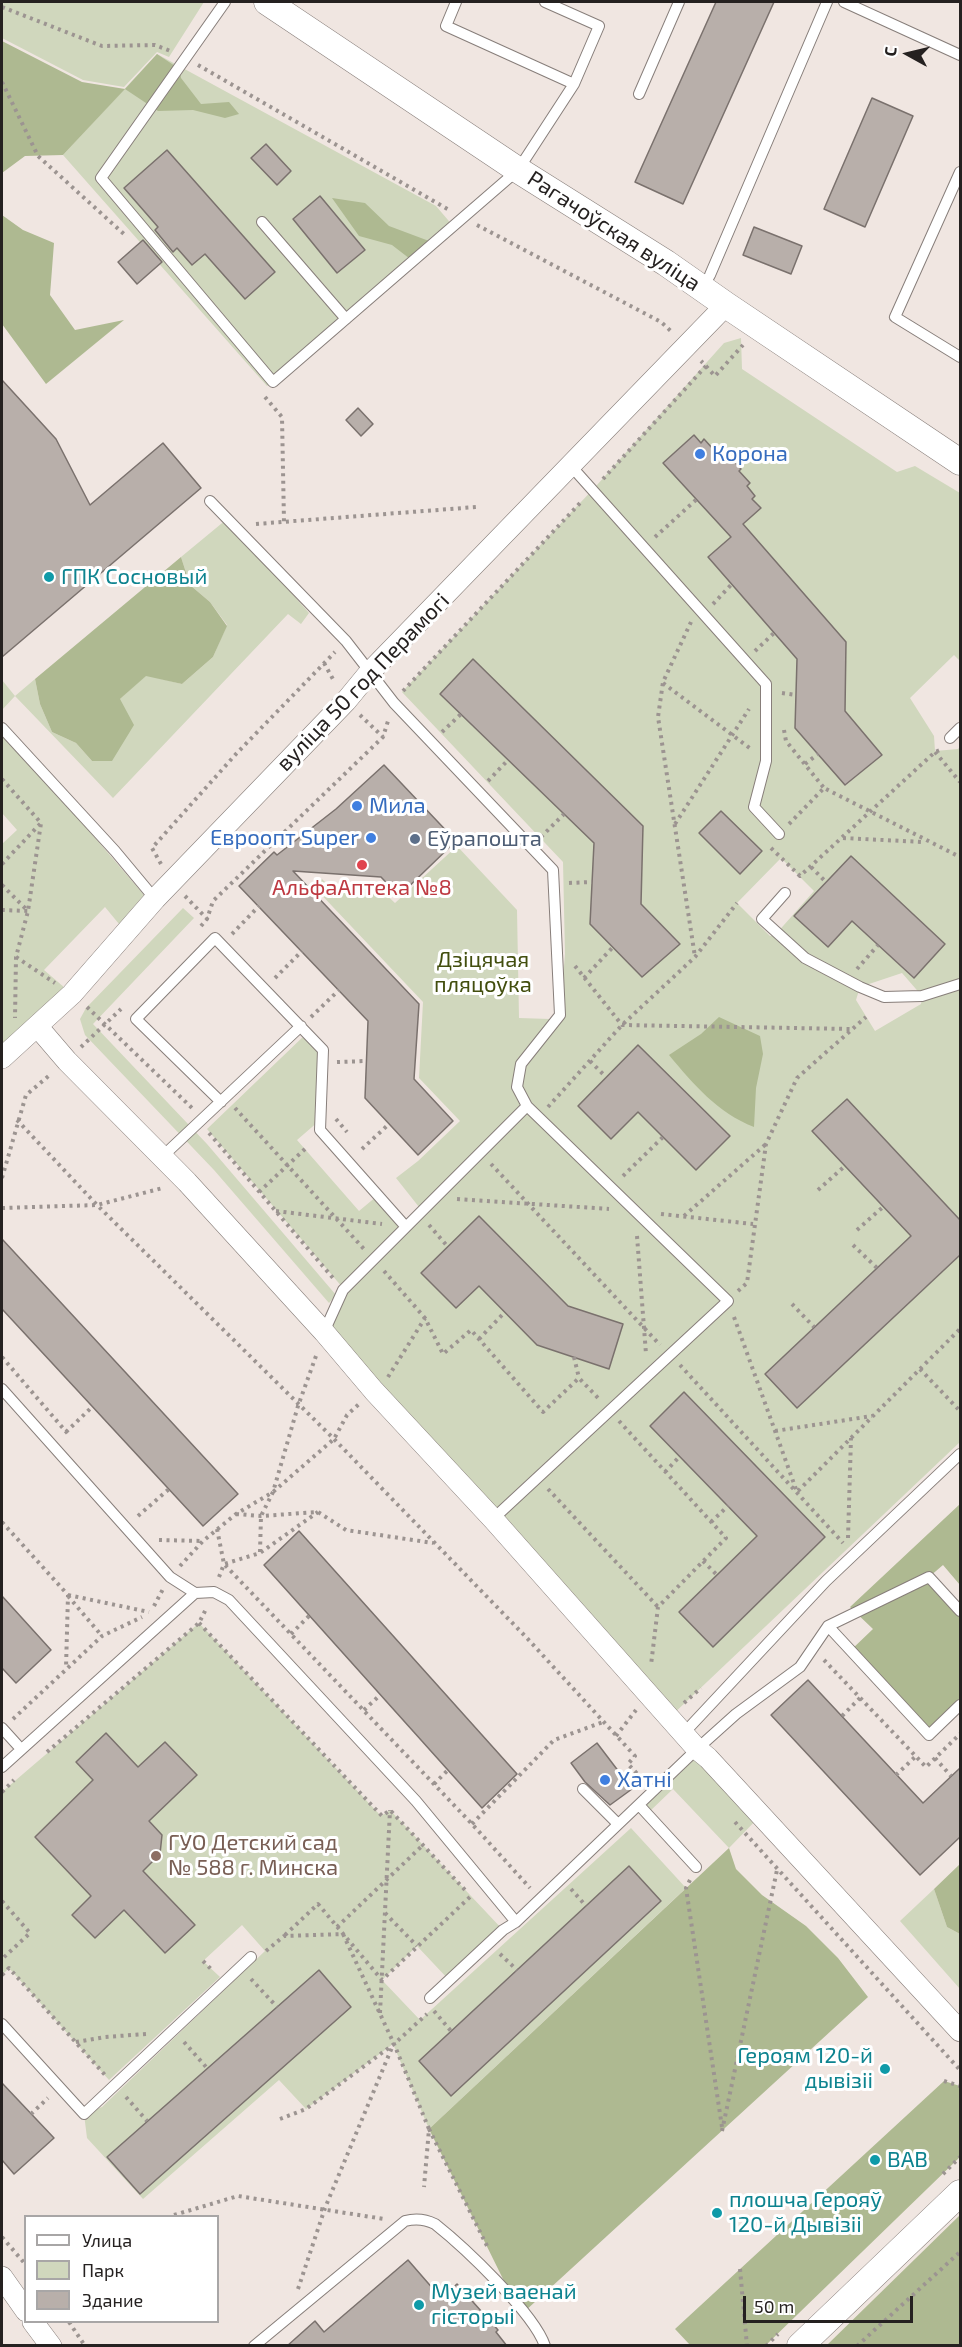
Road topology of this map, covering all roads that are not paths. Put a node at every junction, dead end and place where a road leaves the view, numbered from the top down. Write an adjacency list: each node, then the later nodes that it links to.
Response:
1 (225, 2): 16 (lane)
2 (267, 2): 11 (street, Рагачоўская вуліца)
3 (456, 2): 9 (lane)
4 (544, 2): 9 (lane)
5 (679, 2): 10 (lane)
6 (827, 2): 14 (lane)
7 (844, 2): 8 (lane)
8 (960, 55)
9 (574, 84): 11 (lane)
10 (639, 94)
11 (518, 170): 14 (street, Рагачоўская вуліца); 16 (lane)
12 (960, 172): 17 (lane)
13 (262, 222): 16 (lane)
14 (702, 288): 15 (street, Рагачоўская вуліца)
15 (726, 305): 18 (street, Рагачоўская вуліца); 19 (street, вуліца 50 год Перамогі)
16 (346, 319)
17 (960, 357)
18 (960, 462)
19 (571, 466): 21 (street, вуліца 50 год Перамогі); 25 (lane)
20 (210, 501): 21 (lane)
21 (369, 673): 27 (street, вуліца 50 год Перамогі); 33 (lane)
22 (2, 728): 27 (lane)
23 (960, 728): 24 (lane)
24 (948, 743)
25 (782, 831)
26 (785, 893): 28 (lane)
27 (155, 899): 30 (street, вуліца 50 год Перамогі)
28 (960, 984)
29 (305, 1023): 32 (lane); 32 (lane); 35 (lane)
30 (37, 1026): 31 (street, вуліца 50 год Перамогі); 34 (street)
31 (8, 1051)
32 (226, 1103): 34 (lane)
33 (528, 1106): 35 (lane); 39 (lane)
34 (163, 1156): 36 (street)
35 (406, 1227): 36 (lane)
36 (324, 1332): 39 (street)
37 (2, 1389): 40 (lane)
38 (960, 1454): 45 (lane)
39 (493, 1519): 45 (street)
40 (195, 1593): 46 (lane); 52 (lane)
41 (960, 1611): 42 (lane)
42 (828, 1626): 43 (lane); 45 (lane)
43 (960, 1705)
44 (2, 1728): 46 (lane)
45 (691, 1741): 49 (lane); 56 (street)
46 (21, 1749): 47 (lane)
47 (2, 1767)
48 (584, 1789): 50 (lane)
49 (639, 1805): 50 (lane); 51 (lane)
50 (618, 1824): 52 (lane)
51 (696, 1867)
52 (516, 1922): 54 (lane)
53 (251, 1957): 55 (lane)
54 (430, 1998)
55 (2, 2024)
56 (960, 2031)
57 (960, 2193): 64 (street)
58 (2, 2277): 59 (street)
59 (24, 2308)
60 (34, 2323): 61 (street)
61 (51, 2346)
62 (254, 2346): 63 (lane)
63 (545, 2346)
64 (800, 2346)

